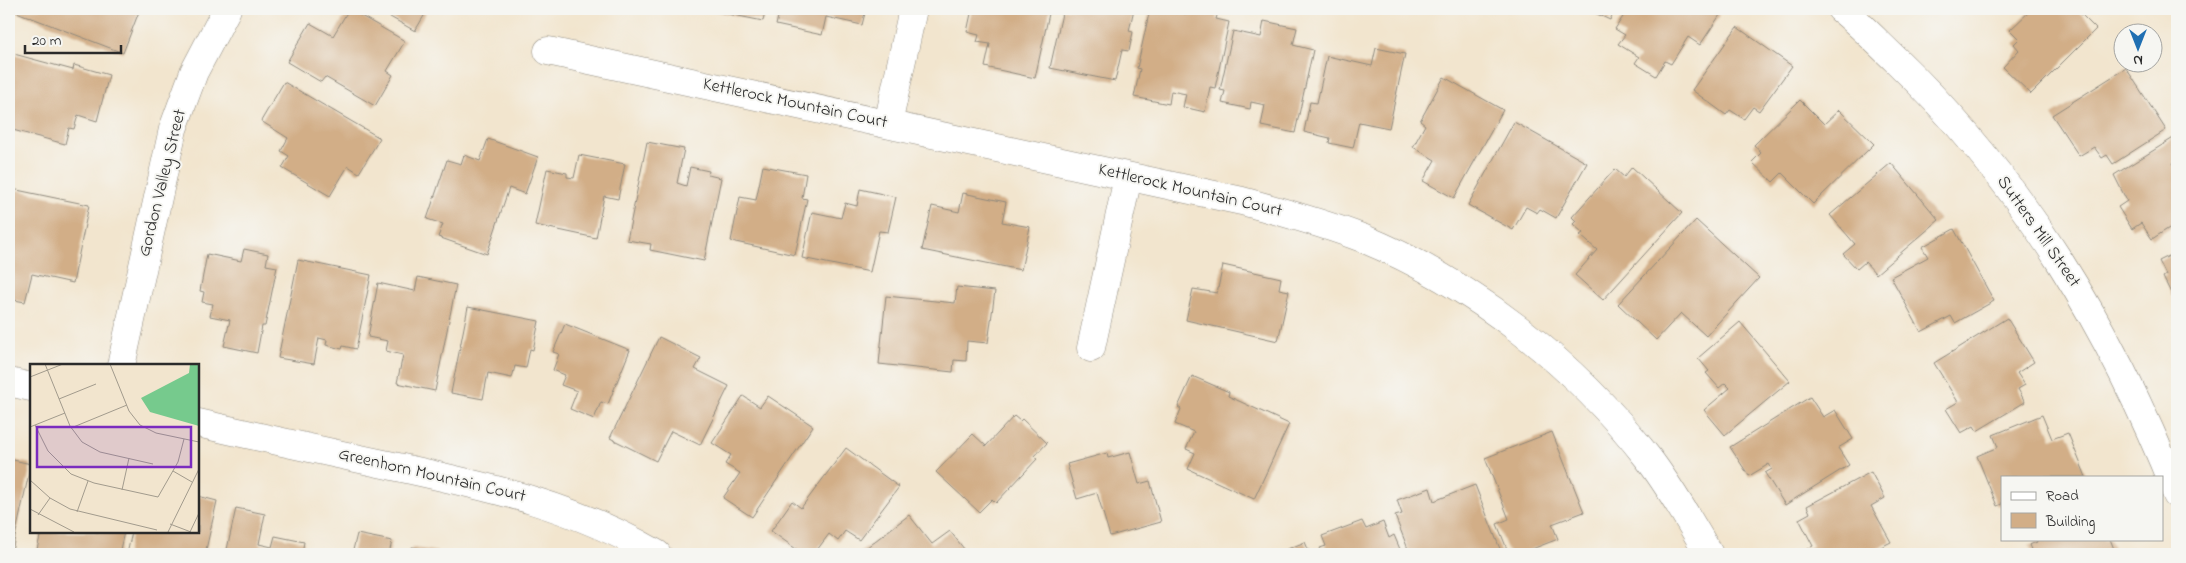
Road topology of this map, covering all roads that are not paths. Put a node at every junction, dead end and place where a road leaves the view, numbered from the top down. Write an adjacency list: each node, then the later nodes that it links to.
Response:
1 (227, 9): 8 (street, Gordon Valley Street)
2 (913, 9): 5 (street)
3 (1840, 9): 12 (street, Sutters Mill Street)
4 (548, 51): 5 (street, Kettlerock Mountain Court)
5 (888, 124): 6 (street, Kettlerock Mountain Court)
6 (1128, 176): 7 (street); 14 (street, Kettlerock Mountain Court)
7 (1091, 348)
8 (121, 364)
9 (9, 382): 10 (street)
10 (30, 387)
11 (199, 423): 13 (street, Greenhorn Mountain Court)
12 (2177, 495)
13 (657, 554)
14 (1709, 554)

